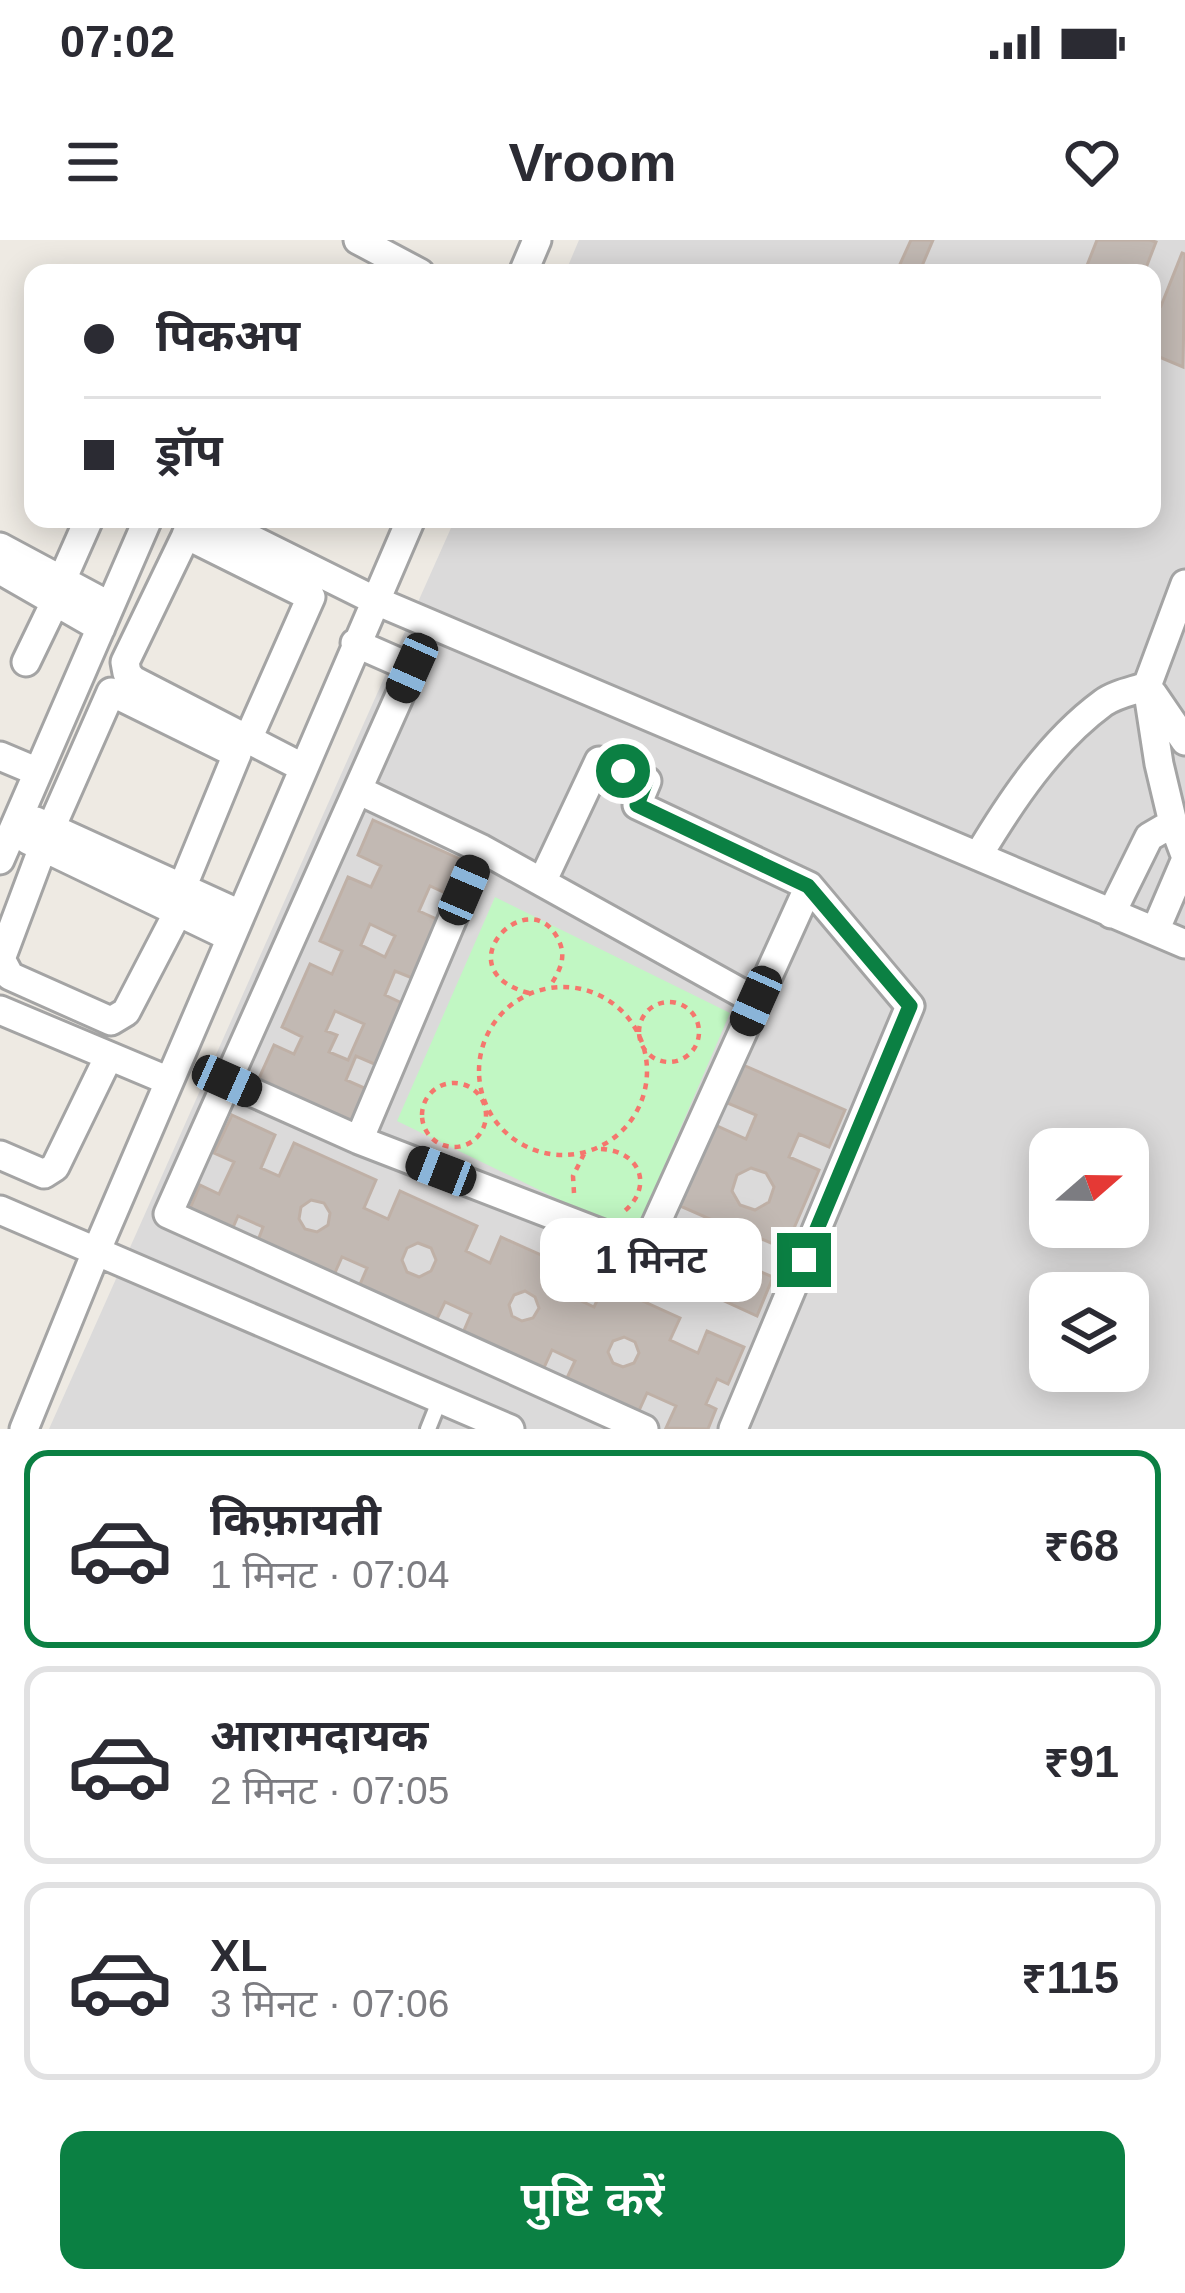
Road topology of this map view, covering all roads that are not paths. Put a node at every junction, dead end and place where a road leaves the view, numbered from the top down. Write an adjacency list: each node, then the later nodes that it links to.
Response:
1 (358, 240): 2 (street)
2 (403, 264)
3 (84, 528): 12 (street)
4 (144, 528): 14 (street)
5 (190, 528): 18 (street)
6 (192, 528): 18 (street)
7 (229, 528): 13 (street)
8 (407, 528): 13 (street)
9 (0, 547): 12 (street)
10 (0, 570): 12 (street)
11 (1185, 584): 17 (street)
12 (59, 591): 14 (street); 16 (street)
13 (374, 600): 15 (street); 28 (street)
14 (105, 617): 22 (street)
15 (356, 643): 21 (street); 23 (street)
16 (26, 662)
17 (1147, 686): 19 (street); 25 (street); 28 (street)
18 (248, 739): 21 (street)
19 (1185, 741)
20 (0, 756): 22 (street)
21 (302, 767): 35 (street)
22 (38, 772): 24 (street)
23 (358, 790): 27 (street); 42 (street)
24 (16, 823): 26 (street); 30 (street)
25 (1173, 823): 29 (street); 34 (street)
26 (47, 837): 33 (street); 33 (street); 33 (street)
27 (482, 849): 31 (street); 43 (street)
28 (978, 856): 34 (street)
29 (1185, 858): 36 (street)
30 (0, 860)
31 (542, 882): 32 (street); 38 (street)
32 (808, 886): 38 (street); 52 (street)
33 (180, 900): 35 (street)
34 (1111, 914): 36 (street)
35 (235, 926): 41 (street)
36 (1155, 932): 37 (street)
37 (1185, 944)
38 (756, 1001): 43 (street)
39 (0, 1010): 40 (street)
40 (109, 1056): 41 (street); 44 (street)
41 (169, 1081): 46 (street)
42 (227, 1081): 43 (street); 51 (street)
43 (359, 1140)
44 (0, 1155)
45 (0, 1210): 46 (street)
46 (95, 1252): 47 (street); 48 (street)
47 (440, 1399): 49 (lane); 50 (street)
48 (24, 1429)
49 (428, 1429)
50 (510, 1429)
51 (644, 1429)
52 (733, 1429)

